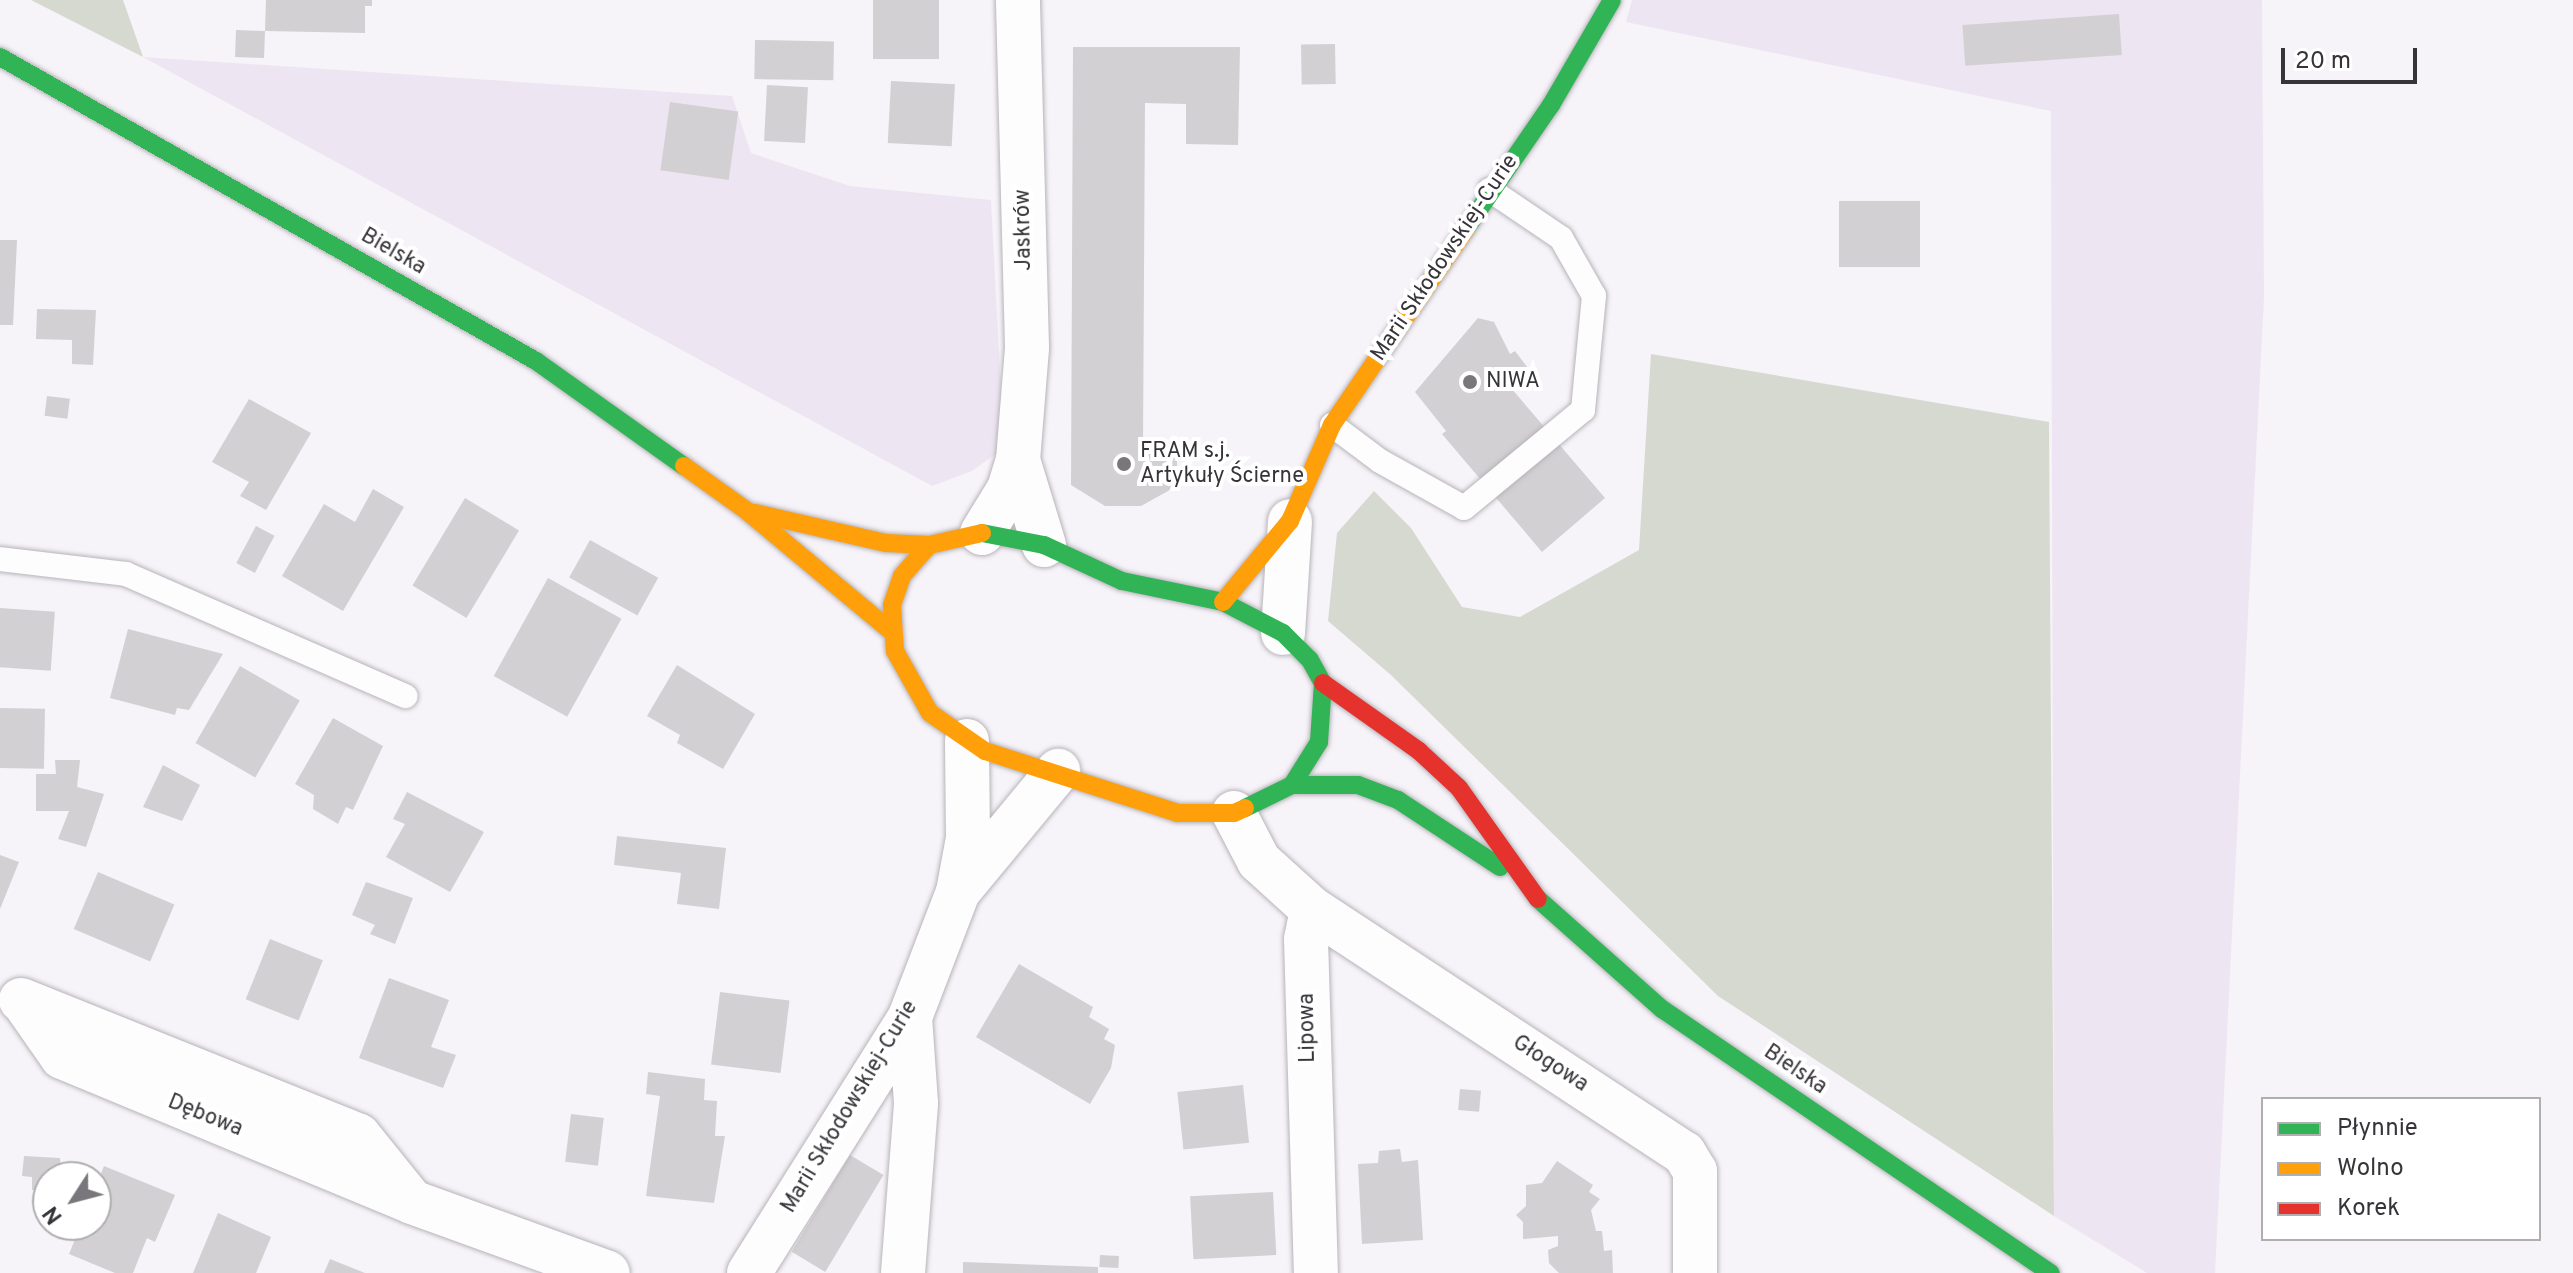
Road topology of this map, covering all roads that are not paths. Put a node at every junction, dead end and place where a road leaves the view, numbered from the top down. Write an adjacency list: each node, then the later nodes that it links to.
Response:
1 (1018, 0): 6 (street, Jaskrów)
2 (1612, 0): 4 (main road, Marii Skłodowskiej-Curie)
3 (0, 57): 7 (main road, Bielska)
4 (1490, 190): 5 (main road, Marii Skłodowskiej-Curie); 5 (lane)
5 (1332, 425): 8 (main road, Marii Skłodowskiej-Curie)
6 (1018, 460): 9 (street, Jaskrów); 11 (street, Jaskrów)
7 (747, 511): 10 (main road, Bielska); 14 (main road, Bielska)
8 (1290, 521): 13 (main road, Marii Skłodowskiej-Curie); 15 (street, Marii Skłodowskiej-Curie)
9 (982, 533): 10 (main road, Bielska); 11 (main road)
10 (929, 545): 14 (main road)
11 (1044, 545): 13 (main road)
12 (0, 559): 17 (lane)
13 (1223, 602): 15 (main road)
14 (890, 630): 18 (main road)
15 (1283, 633): 16 (main road)
16 (1323, 683): 20 (main road); 22 (main road, Bielska)
17 (405, 696)
18 (967, 741): 19 (main road); 23 (street, Marii Skłodowskiej-Curie)
19 (1058, 771): 21 (main road); 23 (street, Marii Skłodowskiej-Curie)
20 (1292, 785): 21 (main road); 22 (main road, Bielska)
21 (1234, 813): 24 (street)
22 (1527, 888): 32 (main road, Bielska)
23 (958, 892): 26 (street, Marii Skłodowskiej-Curie)
24 (1312, 909): 30 (street, Lipowa); 31 (street, Głogowa)
25 (11, 996): 27 (street, Dębowa)
26 (910, 1017): 28 (street, Marii Skłodowskiej-Curie); 29 (street)
27 (608, 1273)
28 (749, 1273)
29 (903, 1273)
30 (1316, 1273)
31 (1695, 1273)
32 (2051, 1273)

